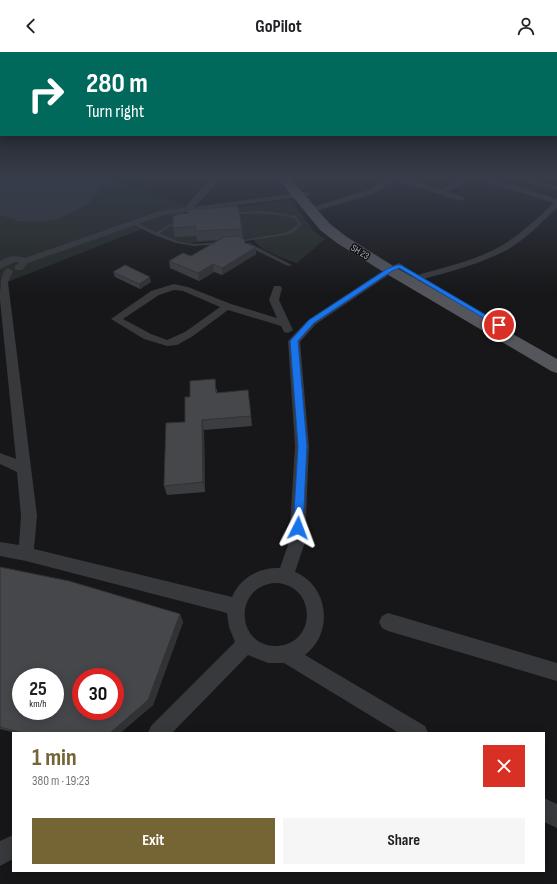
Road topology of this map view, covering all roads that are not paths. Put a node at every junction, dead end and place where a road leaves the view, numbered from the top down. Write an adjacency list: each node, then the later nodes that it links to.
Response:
1 (155, 216): 6 (street)
2 (182, 216): 7 (lane)
3 (289, 216): 8 (lane)
4 (322, 216): 13 (main road, SH 23)
5 (544, 216): 14 (street)
6 (133, 223): 7 (lane); 11 (street)
7 (156, 234): 9 (lane)
8 (241, 241): 10 (lane); 12 (lane)
9 (226, 242)
10 (233, 242)
11 (3, 265): 16 (street)
12 (290, 265)
13 (394, 268): 14 (main road, SH 23); 20 (street)
14 (412, 279): 19 (main road, SH 23)
15 (277, 288): 18 (street)
16 (2, 300): 24 (street)
17 (228, 306): 17 (street); 18 (street)
18 (284, 324): 20 (street)
19 (495, 327): 21 (main road); 22 (main road, SH 23)
20 (294, 341): 27 (street)
21 (557, 358)
22 (557, 367)
23 (0, 458): 24 (street)
24 (24, 469): 26 (street)
25 (0, 549): 26 (street)
26 (26, 554): 28 (street)
27 (285, 576): 28 (street); 31 (street)
28 (237, 607): 30 (street)
29 (388, 622): 32 (street)
30 (247, 643): 31 (street); 33 (street)
31 (286, 654): 34 (street)
32 (557, 672)
33 (159, 732)
34 (416, 732)
35 (545, 810): 36 (street)
36 (557, 816)
37 (12, 847): 38 (street)
38 (0, 854)

